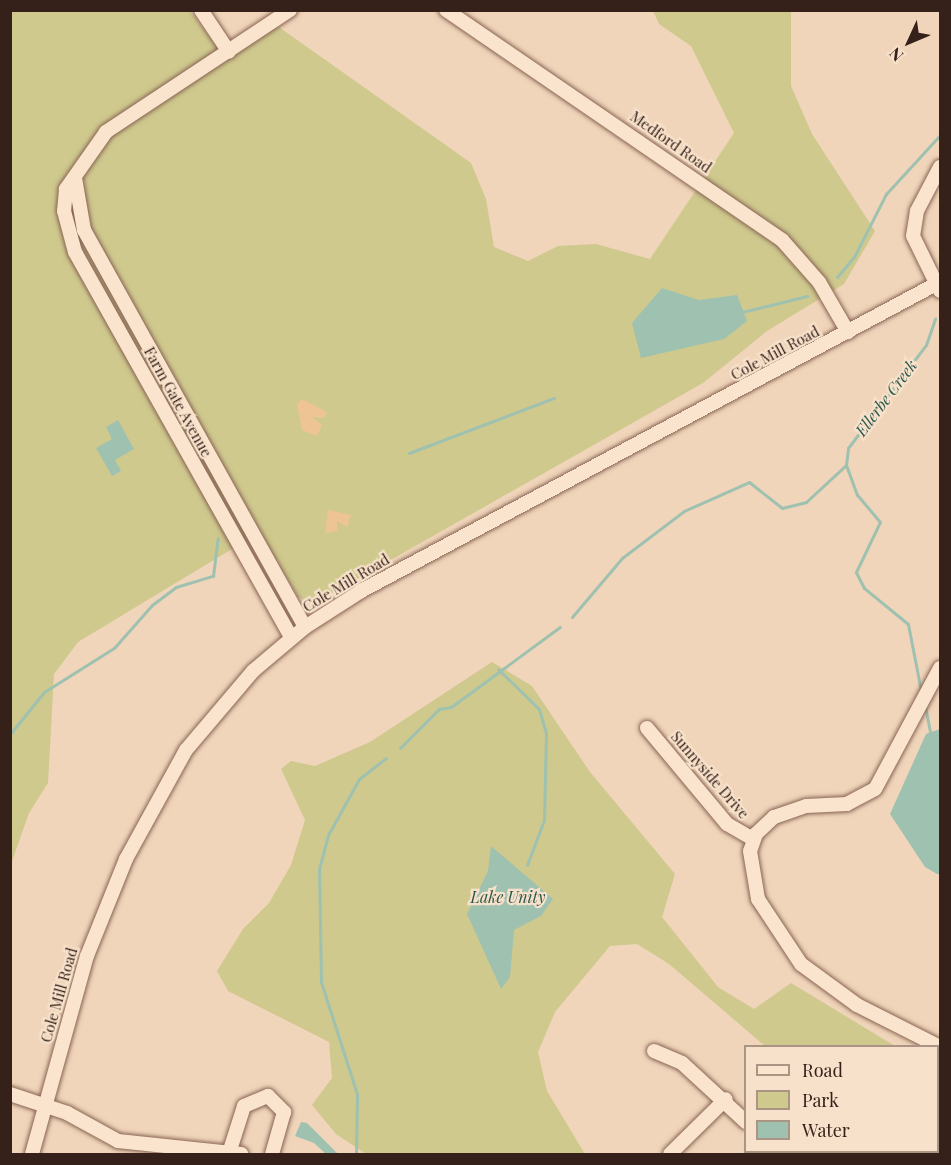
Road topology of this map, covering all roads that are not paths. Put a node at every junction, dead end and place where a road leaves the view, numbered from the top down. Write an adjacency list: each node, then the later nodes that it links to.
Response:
1 (201, 10): 4 (street)
2 (290, 10): 4 (street, Farm Gate Avenue)
3 (446, 10): 8 (street, Medford Road)
4 (229, 52): 6 (street, Farm Gate Avenue)
5 (940, 167): 7 (street)
6 (75, 178): 9 (street, Farm Gate Avenue); 10 (street, Farm Gate Avenue)
7 (939, 286): 8 (street, Cole Mill Road)
8 (848, 332): 9 (street, Cole Mill Road)
9 (305, 627): 10 (street, Cole Mill Road)
10 (291, 638): 18 (street, Cole Mill Road)
11 (940, 668): 13 (street)
12 (647, 728): 13 (street, Sunnyside Drive)
13 (753, 839): 14 (street)
14 (936, 1045)
15 (654, 1051): 17 (street)
16 (10, 1094): 18 (street)
17 (726, 1099): 19 (street); 23 (street)
18 (45, 1105): 20 (street); 21 (street, Cole Mill Road)
19 (744, 1120)
20 (236, 1152): 22 (street)
21 (32, 1155)
22 (272, 1155)
23 (670, 1155)

